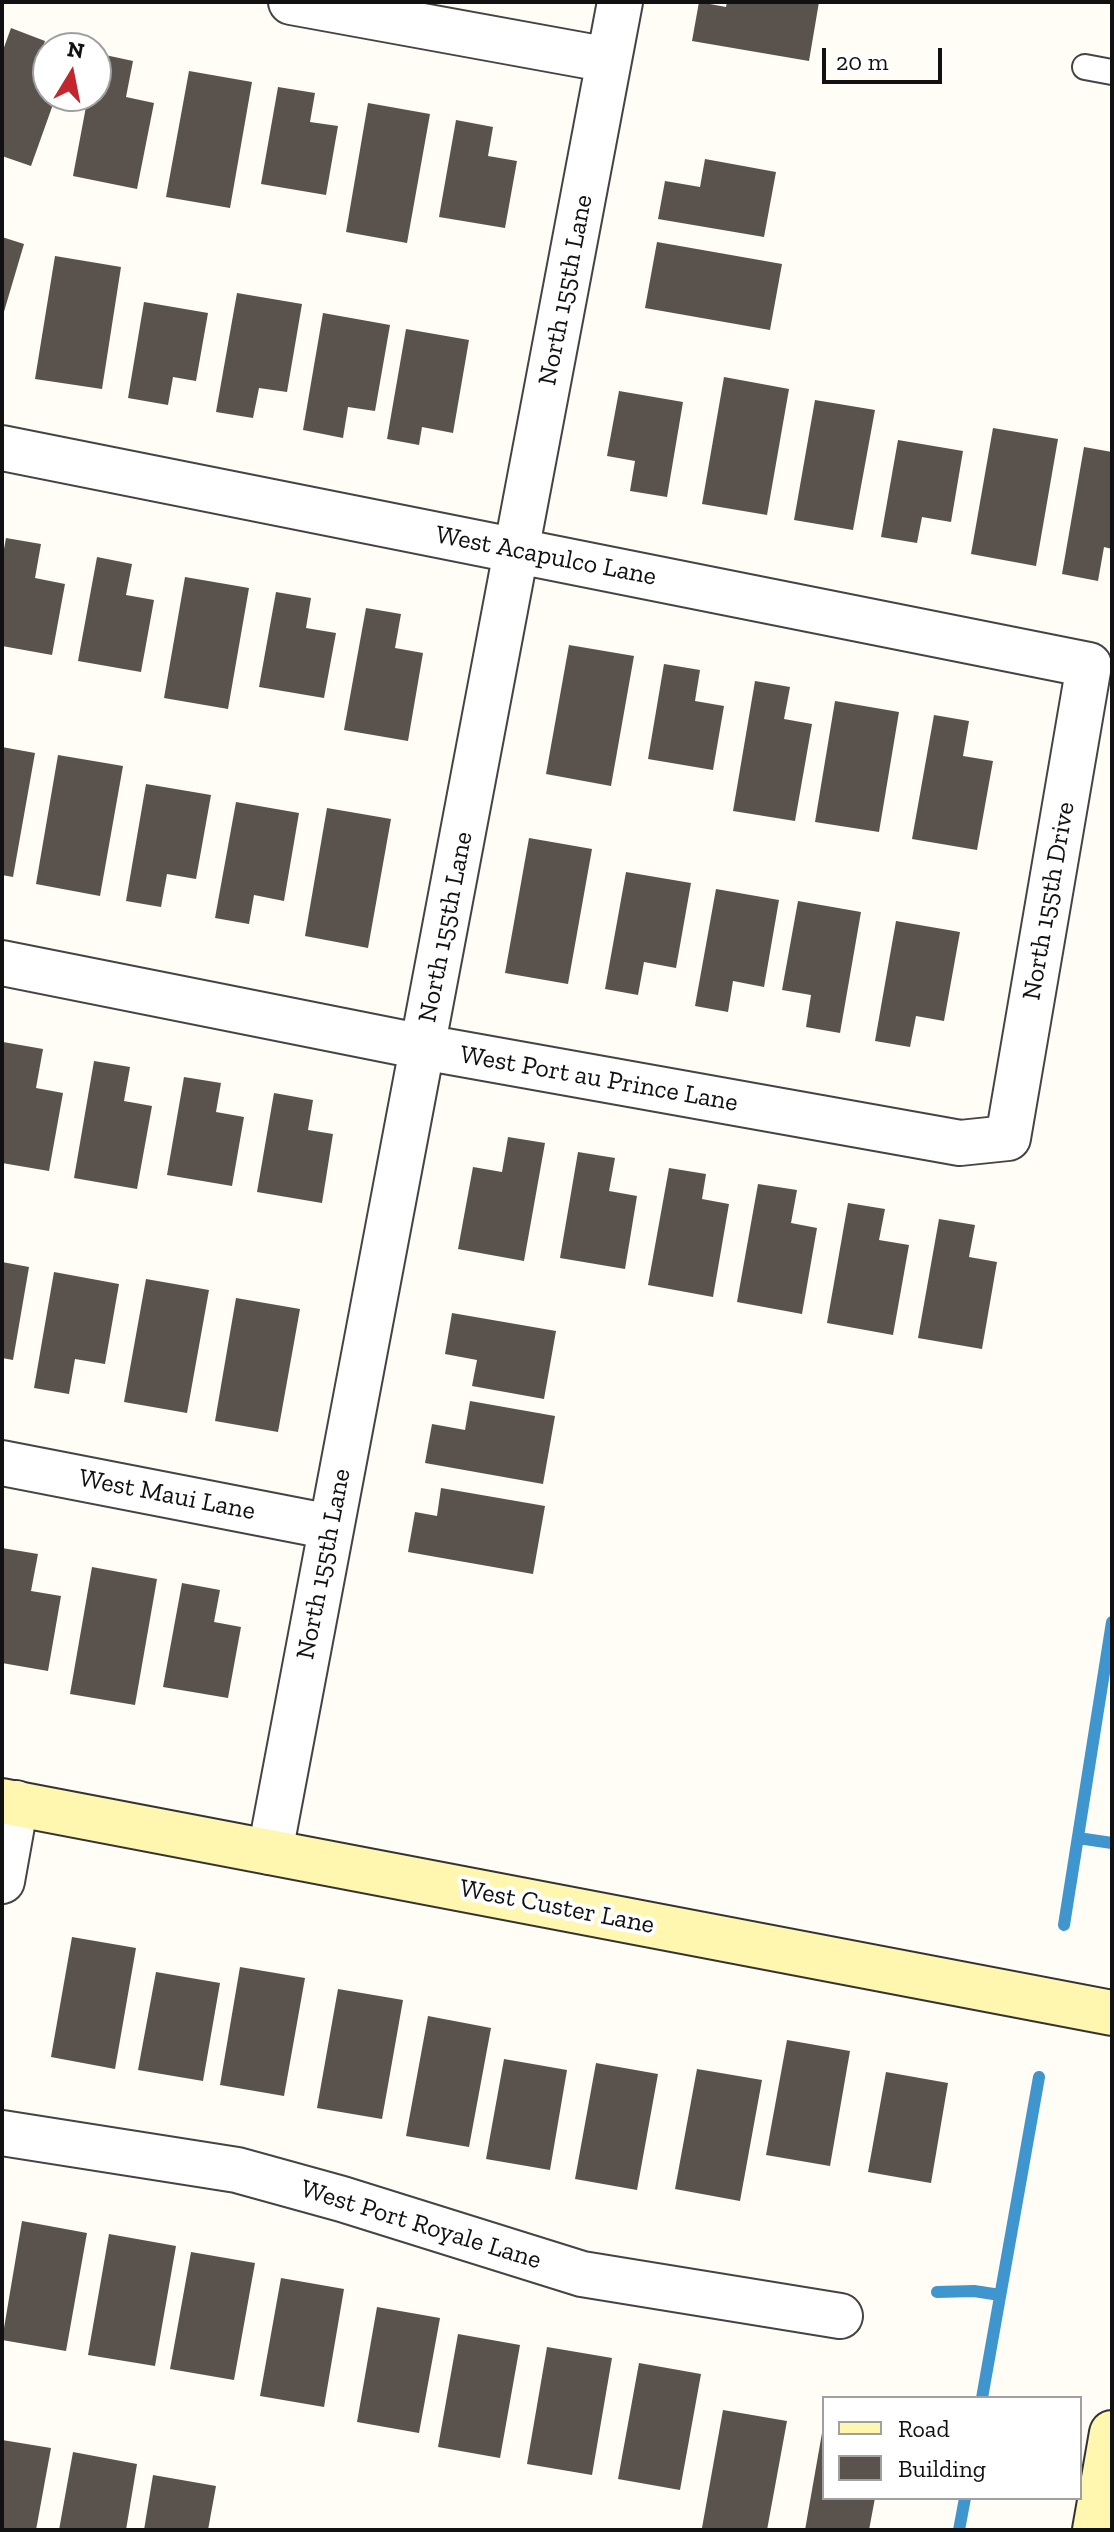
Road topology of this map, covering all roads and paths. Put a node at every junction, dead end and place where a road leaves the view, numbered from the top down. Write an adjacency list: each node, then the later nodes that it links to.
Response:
1 (291, 2): 3 (street)
2 (620, 2): 3 (street, North 155th Lane)
3 (609, 60): 7 (street, North 155th Lane)
4 (1085, 67): 5 (lane)
5 (1112, 72)
6 (2, 448): 7 (street, West Acapulco Lane)
7 (517, 550): 8 (street, West Acapulco Lane); 10 (street, North 155th Lane)
8 (1089, 665): 11 (street, North 155th Drive)
9 (2, 963): 10 (street, West Port au Prince Lane)
10 (423, 1047): 11 (street, West Port au Prince Lane); 13 (street, North 155th Lane)
11 (1008, 1138)
12 (2, 1463): 13 (street, West Maui Lane)
13 (331, 1527): 15 (street, North 155th Lane)
14 (9, 1802): 15 (street, West Custer Lane); 16 (street)
15 (270, 1852): 17 (street, West Custer Lane)
16 (2, 1881)
17 (1112, 2013)
18 (2, 2133): 19 (street, West Port Royale Lane)
19 (840, 2316)
20 (1112, 2433): 21 (street)
21 (1095, 2530)

